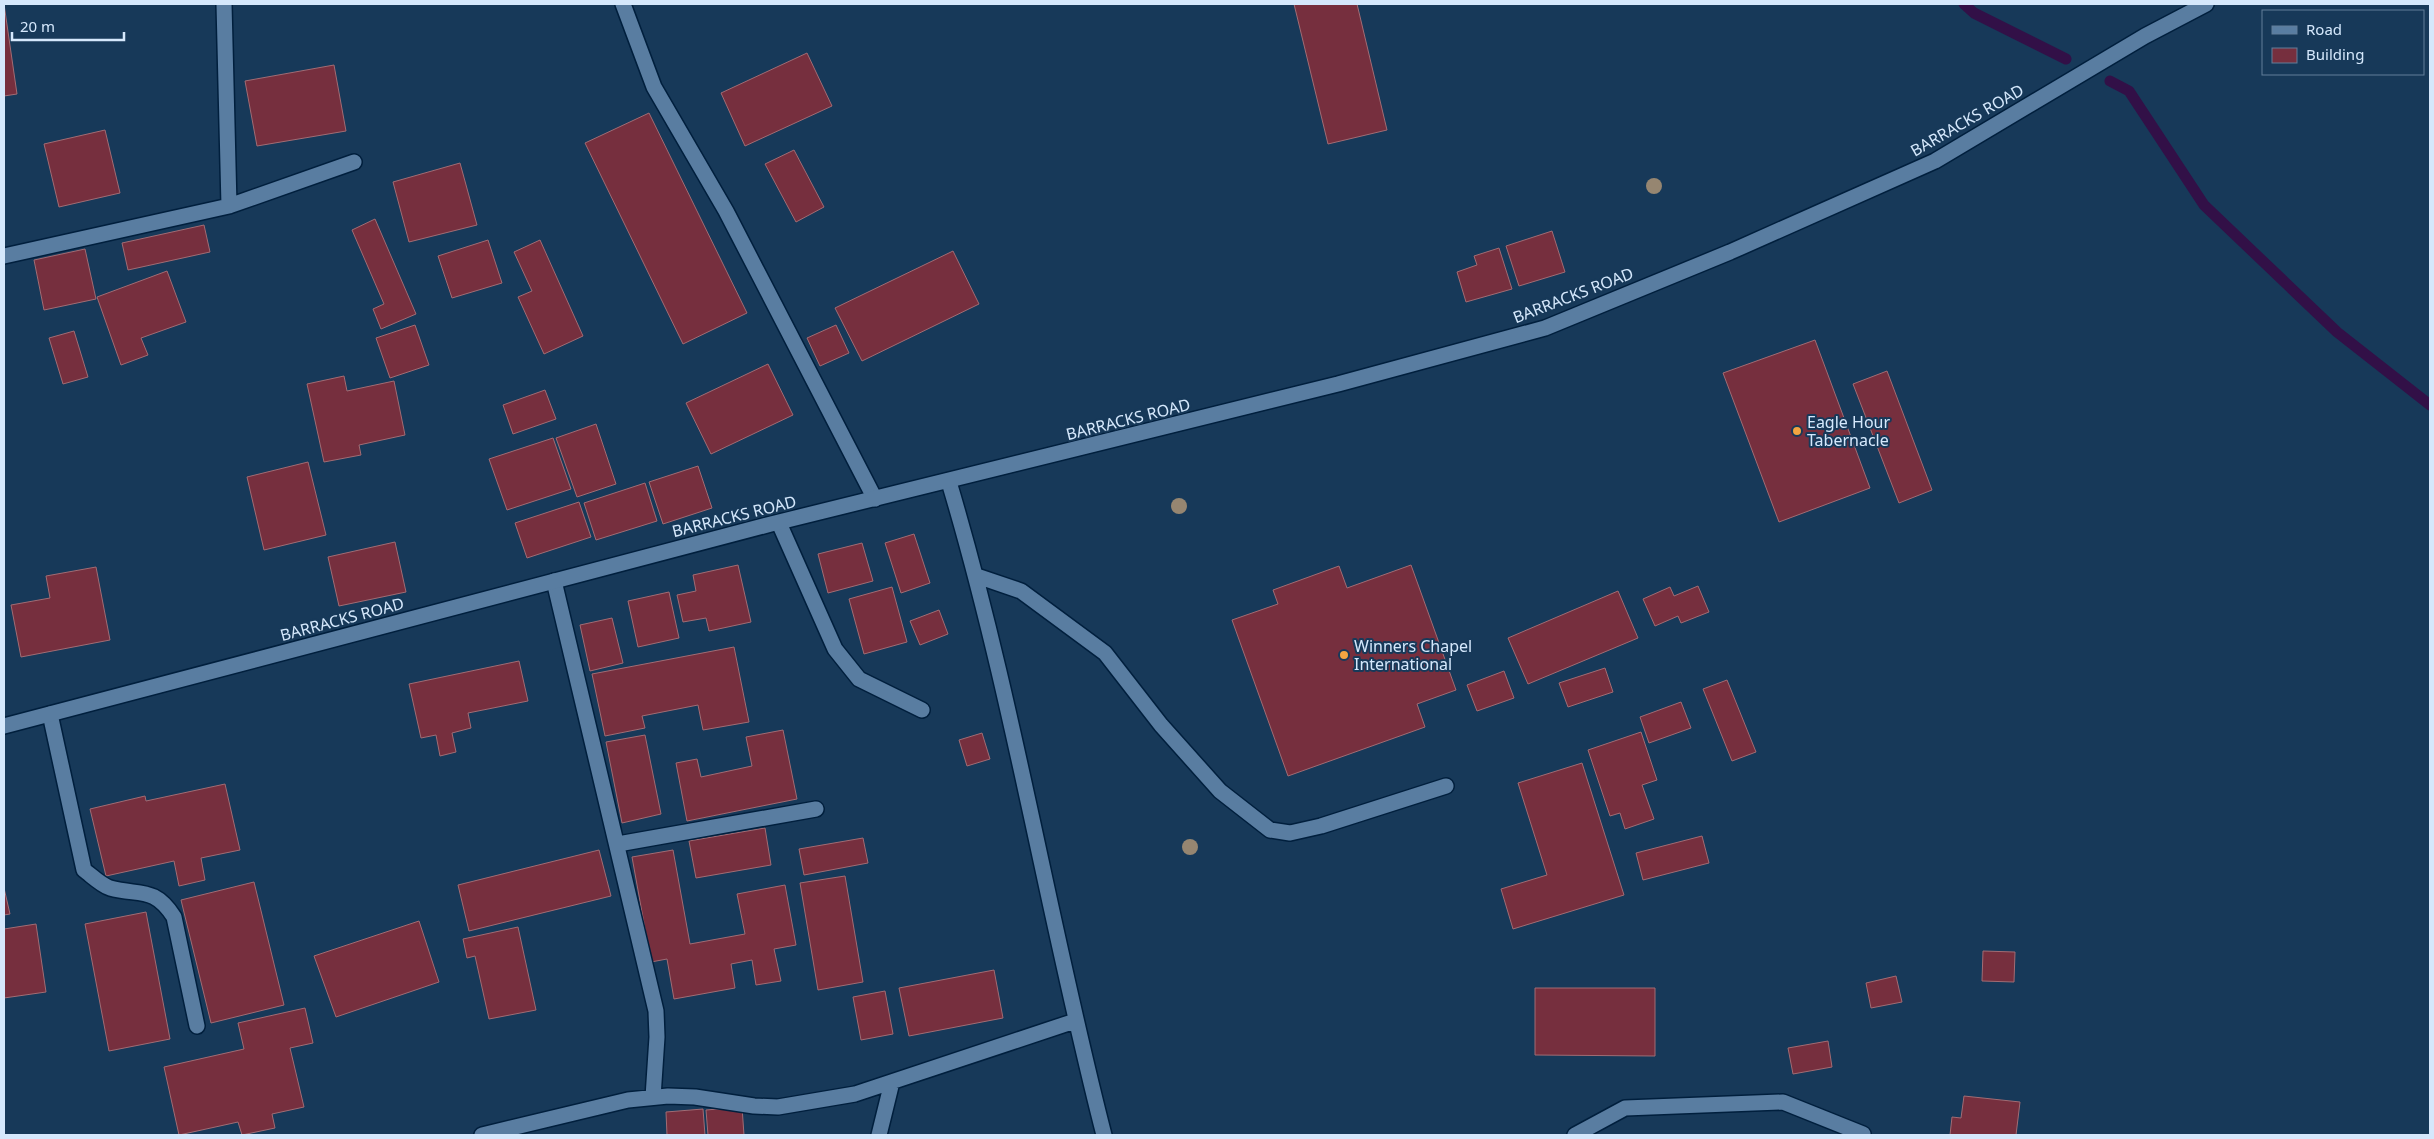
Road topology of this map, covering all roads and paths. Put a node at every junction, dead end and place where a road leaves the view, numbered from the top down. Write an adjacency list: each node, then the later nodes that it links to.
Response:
1 (224, 4): 5 (street)
2 (623, 4): 8 (street)
3 (2206, 4): 7 (street, BARRACKS ROAD)
4 (354, 162): 5 (street)
5 (229, 206): 6 (street)
6 (4, 256)
7 (949, 482): 8 (street, BARRACKS ROAD); 10 (street)
8 (874, 499): 9 (street, BARRACKS ROAD)
9 (779, 523): 11 (street, BARRACKS ROAD); 12 (street)
10 (977, 576): 15 (street); 18 (street)
11 (554, 581): 13 (street, BARRACKS ROAD); 17 (street)
12 (922, 710)
13 (50, 714): 14 (street, BARRACKS ROAD); 19 (street)
14 (4, 726)
15 (1446, 786)
16 (816, 810): 17 (street)
17 (618, 844): 21 (street)
18 (1075, 1021): 20 (street); 25 (street)
19 (197, 1026)
20 (892, 1082): 21 (street); 24 (street)
21 (652, 1097): 23 (street)
22 (1863, 1134): 26 (street)
23 (482, 1135)
24 (879, 1135)
25 (1104, 1135)
26 (1575, 1135)

